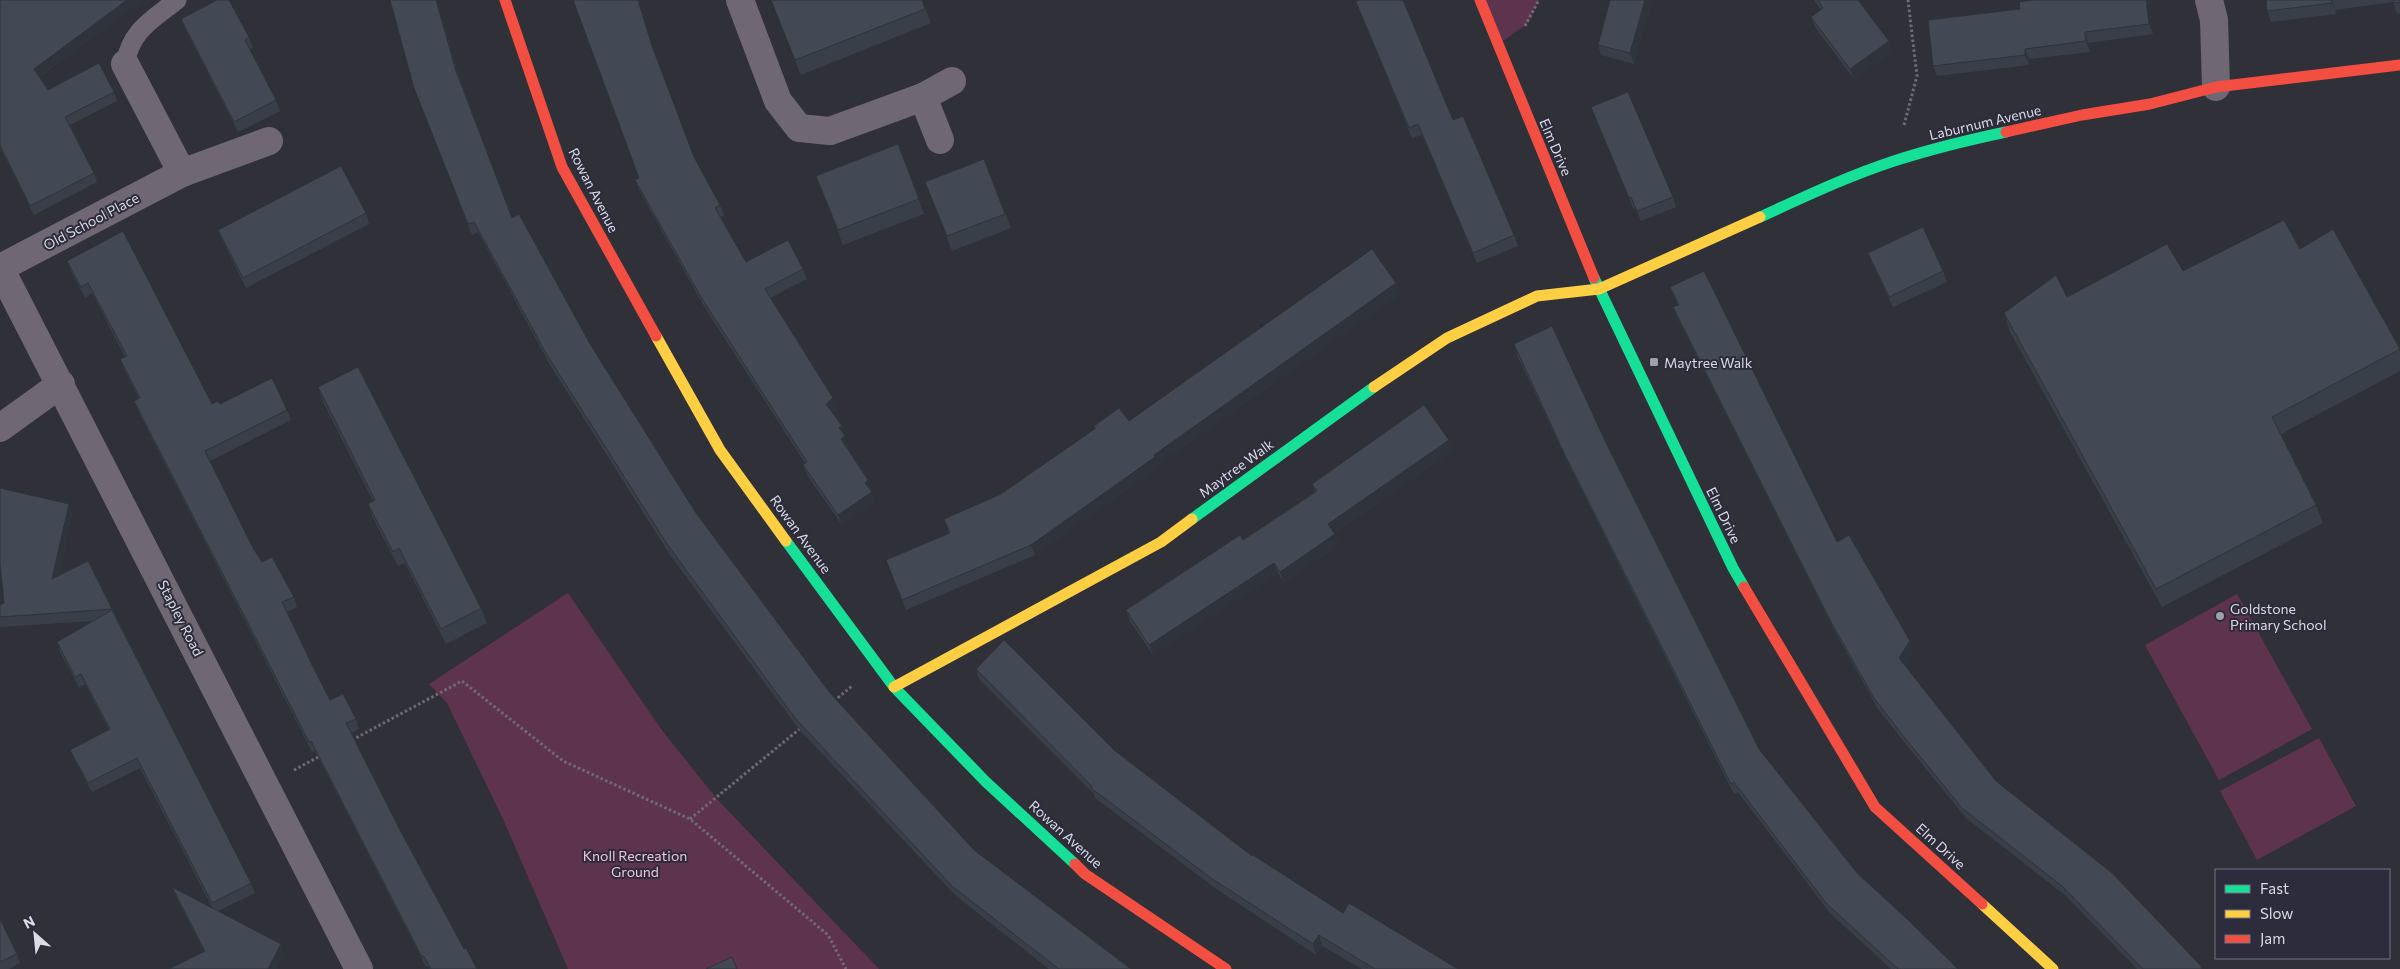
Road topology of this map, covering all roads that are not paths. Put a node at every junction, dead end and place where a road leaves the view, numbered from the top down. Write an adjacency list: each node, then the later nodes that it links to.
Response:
1 (177, 0): 6 (lane)
2 (505, 0): 18 (street, Rowan Avenue)
3 (740, 0): 10 (street)
4 (1480, 0): 15 (street, Elm Drive)
5 (2209, 0): 9 (street)
6 (125, 64): 13 (street)
7 (2400, 65): 9 (street, Laburnum Avenue)
8 (952, 81): 10 (street)
9 (2216, 87): 15 (street, Laburnum Avenue)
10 (923, 97): 11 (street)
11 (940, 140)
12 (269, 141): 13 (street, Old School Place)
13 (182, 174): 14 (street, Old School Place)
14 (0, 268): 16 (street, Stapley Road)
15 (1599, 289): 18 (street, Maytree Walk); 21 (street, Elm Drive)
16 (61, 384): 17 (street); 19 (street, Stapley Road)
17 (0, 428)
18 (894, 687): 20 (street, Rowan Avenue)
19 (359, 969)
20 (1226, 969)
21 (2053, 969)

